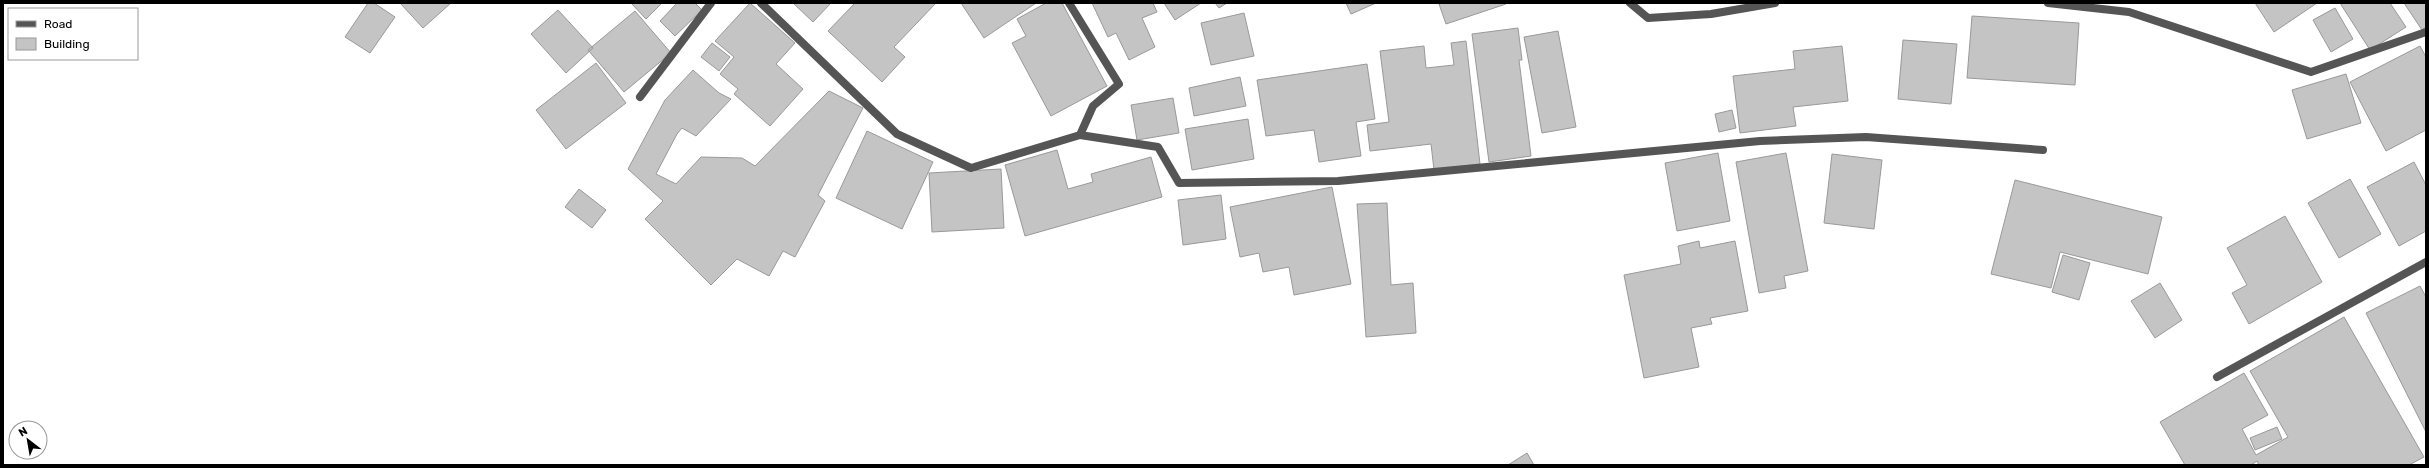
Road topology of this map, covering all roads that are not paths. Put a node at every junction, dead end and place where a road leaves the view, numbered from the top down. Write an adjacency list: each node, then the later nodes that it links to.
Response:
1 (711, 3): 8 (street)
2 (761, 3): 9 (street)
3 (1069, 3): 9 (street)
4 (1630, 3): 5 (street)
5 (1775, 3)
6 (2048, 3): 7 (street)
7 (2426, 32)
8 (640, 97)
9 (1080, 135): 10 (street)
10 (2043, 150)
11 (2426, 262): 12 (street)
12 (2216, 377)

